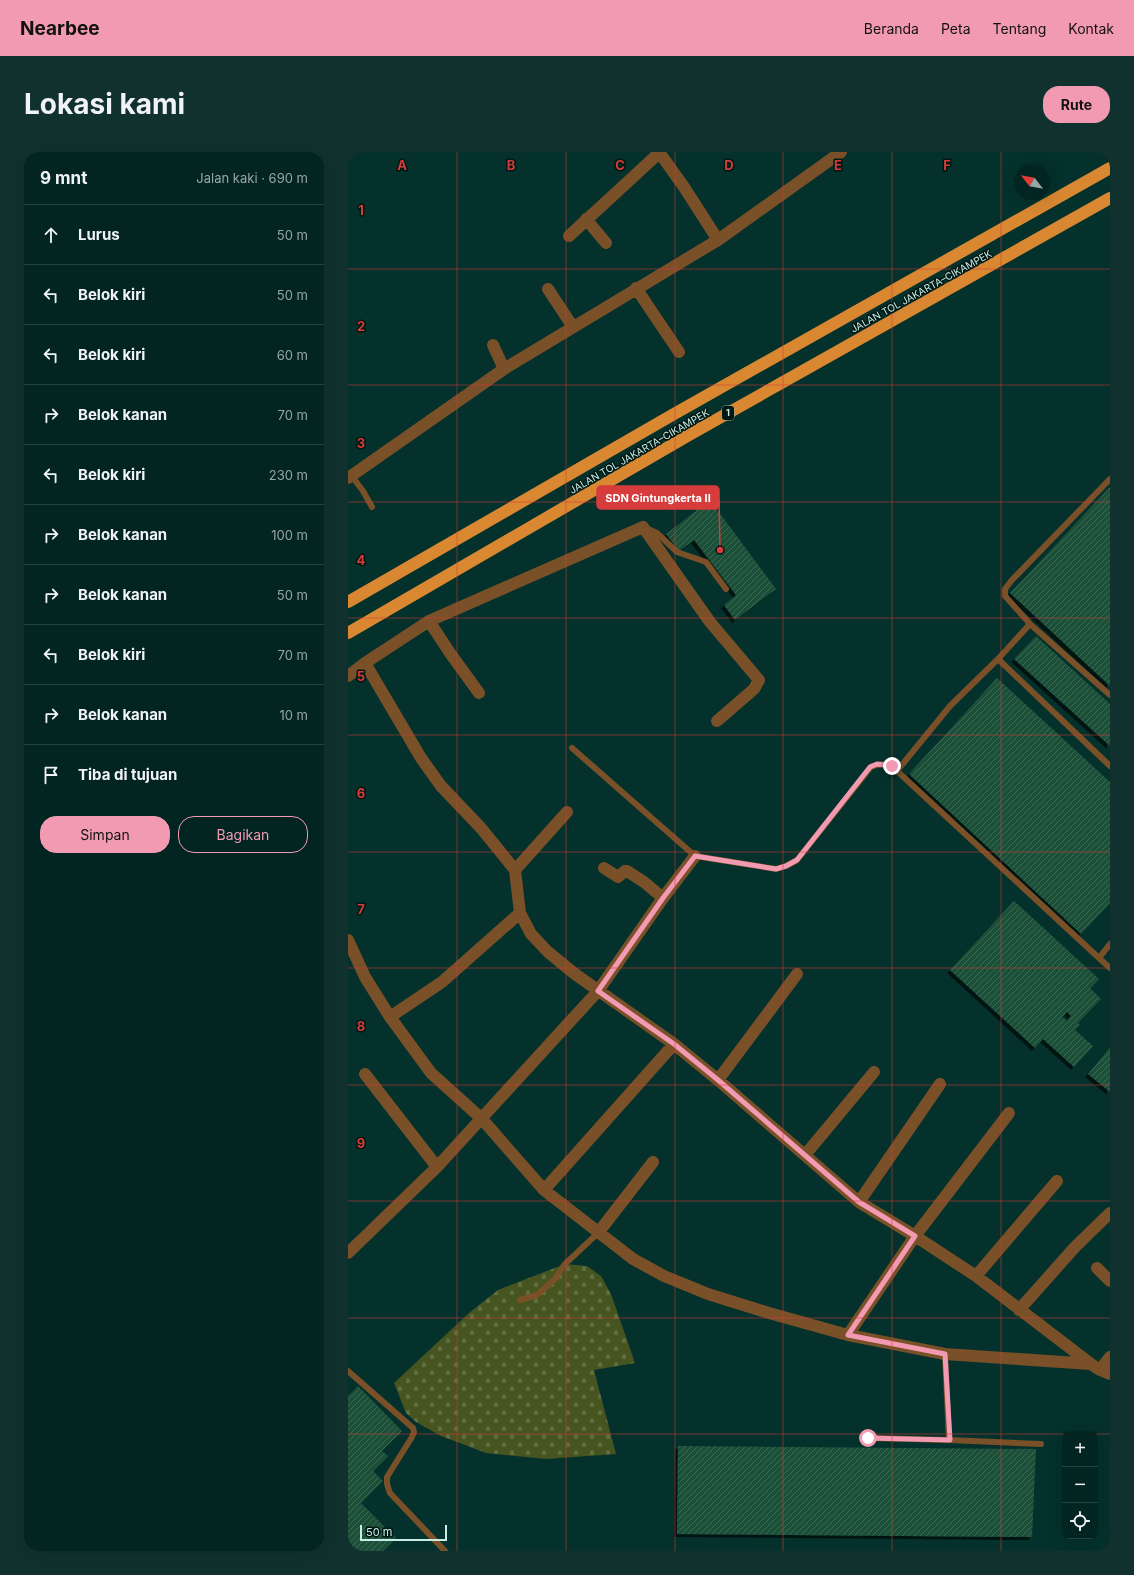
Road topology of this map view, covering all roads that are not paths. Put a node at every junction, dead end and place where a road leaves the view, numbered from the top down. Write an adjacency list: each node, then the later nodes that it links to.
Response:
1 (841, 152): 7 (street)
2 (659, 153): 5 (street); 7 (street)
3 (1110, 168): 20 (highway, JALAN TOL JAKARTA–CIKAMPEK)
4 (1110, 198): 23 (highway, JALAN TOL JAKARTA–CIKAMPEK / 1)
5 (586, 220): 6 (street); 8 (street)
6 (569, 236)
7 (718, 240): 9 (street)
8 (606, 243)
9 (636, 288): 11 (street); 13 (street)
10 (548, 289): 11 (street)
11 (573, 327): 14 (street)
12 (493, 345): 14 (street)
13 (679, 352)
14 (504, 369): 15 (street)
15 (349, 476): 17 (lane)
16 (1110, 479): 22 (lane)
17 (372, 507)
18 (643, 527): 19 (lane); 21 (street); 29 (street)
19 (726, 589)
20 (348, 602)
21 (429, 621): 25 (street); 27 (street)
22 (1030, 624): 24 (lane); 28 (lane)
23 (348, 633)
24 (998, 659): 31 (lane); 32 (lane)
25 (365, 663): 26 (street); 36 (street)
26 (348, 676)
27 (479, 693)
28 (1110, 695)
29 (717, 721)
30 (572, 748): 34 (lane)
31 (1110, 766)
32 (897, 771): 34 (lane); 41 (lane)
33 (567, 812): 36 (street)
34 (695, 856): 37 (street)
35 (604, 868): 37 (street)
36 (515, 870): 38 (street)
37 (663, 898): 44 (street)
38 (520, 913): 44 (street); 45 (street)
39 (348, 940): 45 (street)
40 (1110, 944): 41 (lane)
41 (1099, 958): 42 (lane)
42 (1110, 968)
43 (797, 974): 49 (street)
44 (598, 991): 46 (street); 52 (street)
45 (390, 1018): 52 (street)
46 (674, 1044): 49 (street); 57 (street)
47 (874, 1072): 53 (street)
48 (365, 1074): 55 (street)
49 (718, 1080): 53 (street)
50 (940, 1084): 58 (street)
51 (1009, 1113): 61 (street)
52 (482, 1119): 55 (street); 57 (street)
53 (805, 1155): 58 (street)
54 (653, 1162): 60 (street)
55 (437, 1167): 62 (street)
56 (1056, 1181): 64 (street)
57 (544, 1190): 60 (street)
58 (859, 1202): 61 (street)
59 (1110, 1213): 67 (street)
60 (598, 1233): 66 (lane); 68 (street)
61 (915, 1236): 64 (street); 68 (street)
62 (348, 1253)
63 (1097, 1268): 65 (street)
64 (976, 1276): 67 (street)
65 (1110, 1281)
66 (520, 1300)
67 (1019, 1310): 71 (street)
68 (848, 1335): 69 (street)
69 (945, 1354): 71 (street); 74 (lane)
70 (1110, 1357): 71 (street)
71 (1100, 1369)
72 (348, 1371): 76 (lane)
73 (868, 1438): 74 (lane)
74 (950, 1440): 75 (lane)
75 (1041, 1444)
76 (445, 1551)

